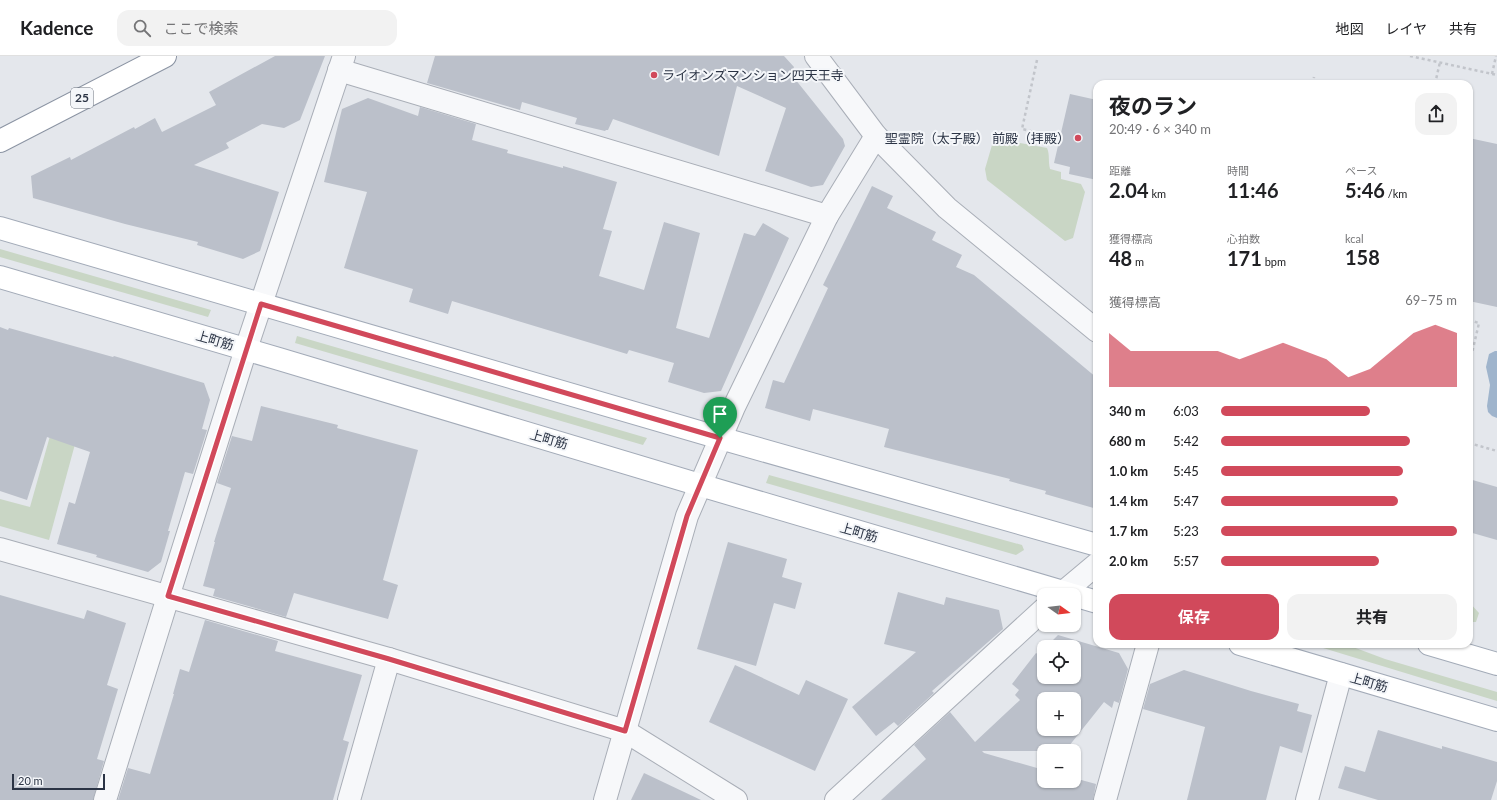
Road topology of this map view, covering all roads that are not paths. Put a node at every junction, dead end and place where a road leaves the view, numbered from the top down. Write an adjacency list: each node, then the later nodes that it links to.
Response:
1 (165, 56): 5 (main road, 25)
2 (816, 56): 4 (street)
3 (341, 63): 6 (street); 9 (street)
4 (876, 136): 6 (street); 10 (street)
5 (0, 141)
6 (827, 216): 12 (street)
7 (0, 228): 9 (main road)
8 (0, 277): 11 (main road, 上町筋)
9 (261, 304): 11 (street); 12 (main road)
10 (1093, 328)
11 (246, 349): 13 (main road, 上町筋); 19 (street)
12 (720, 438): 13 (street); 14 (main road)
13 (700, 485): 17 (main road, 上町筋); 30 (street)
14 (1093, 544)
15 (0, 550): 19 (street)
16 (1093, 567): 18 (street)
17 (1045, 588)
18 (1068, 588)
19 (168, 596): 26 (street); 31 (street)
20 (1081, 598): 21 (main road, 上町筋)
21 (1093, 601)
22 (1037, 615): 35 (street)
23 (1147, 648): 36 (street)
24 (1253, 648): 28 (main road, 上町筋)
25 (1443, 648): 27 (main road)
26 (389, 659): 30 (street); 32 (street)
27 (1497, 664)
28 (1341, 674): 29 (main road, 上町筋); 37 (street)
29 (1497, 720)
30 (625, 731): 33 (street); 34 (street)
31 (105, 800)
32 (349, 800)
33 (605, 800)
34 (736, 800)
35 (836, 800)
36 (1104, 800)
37 (1306, 800)

